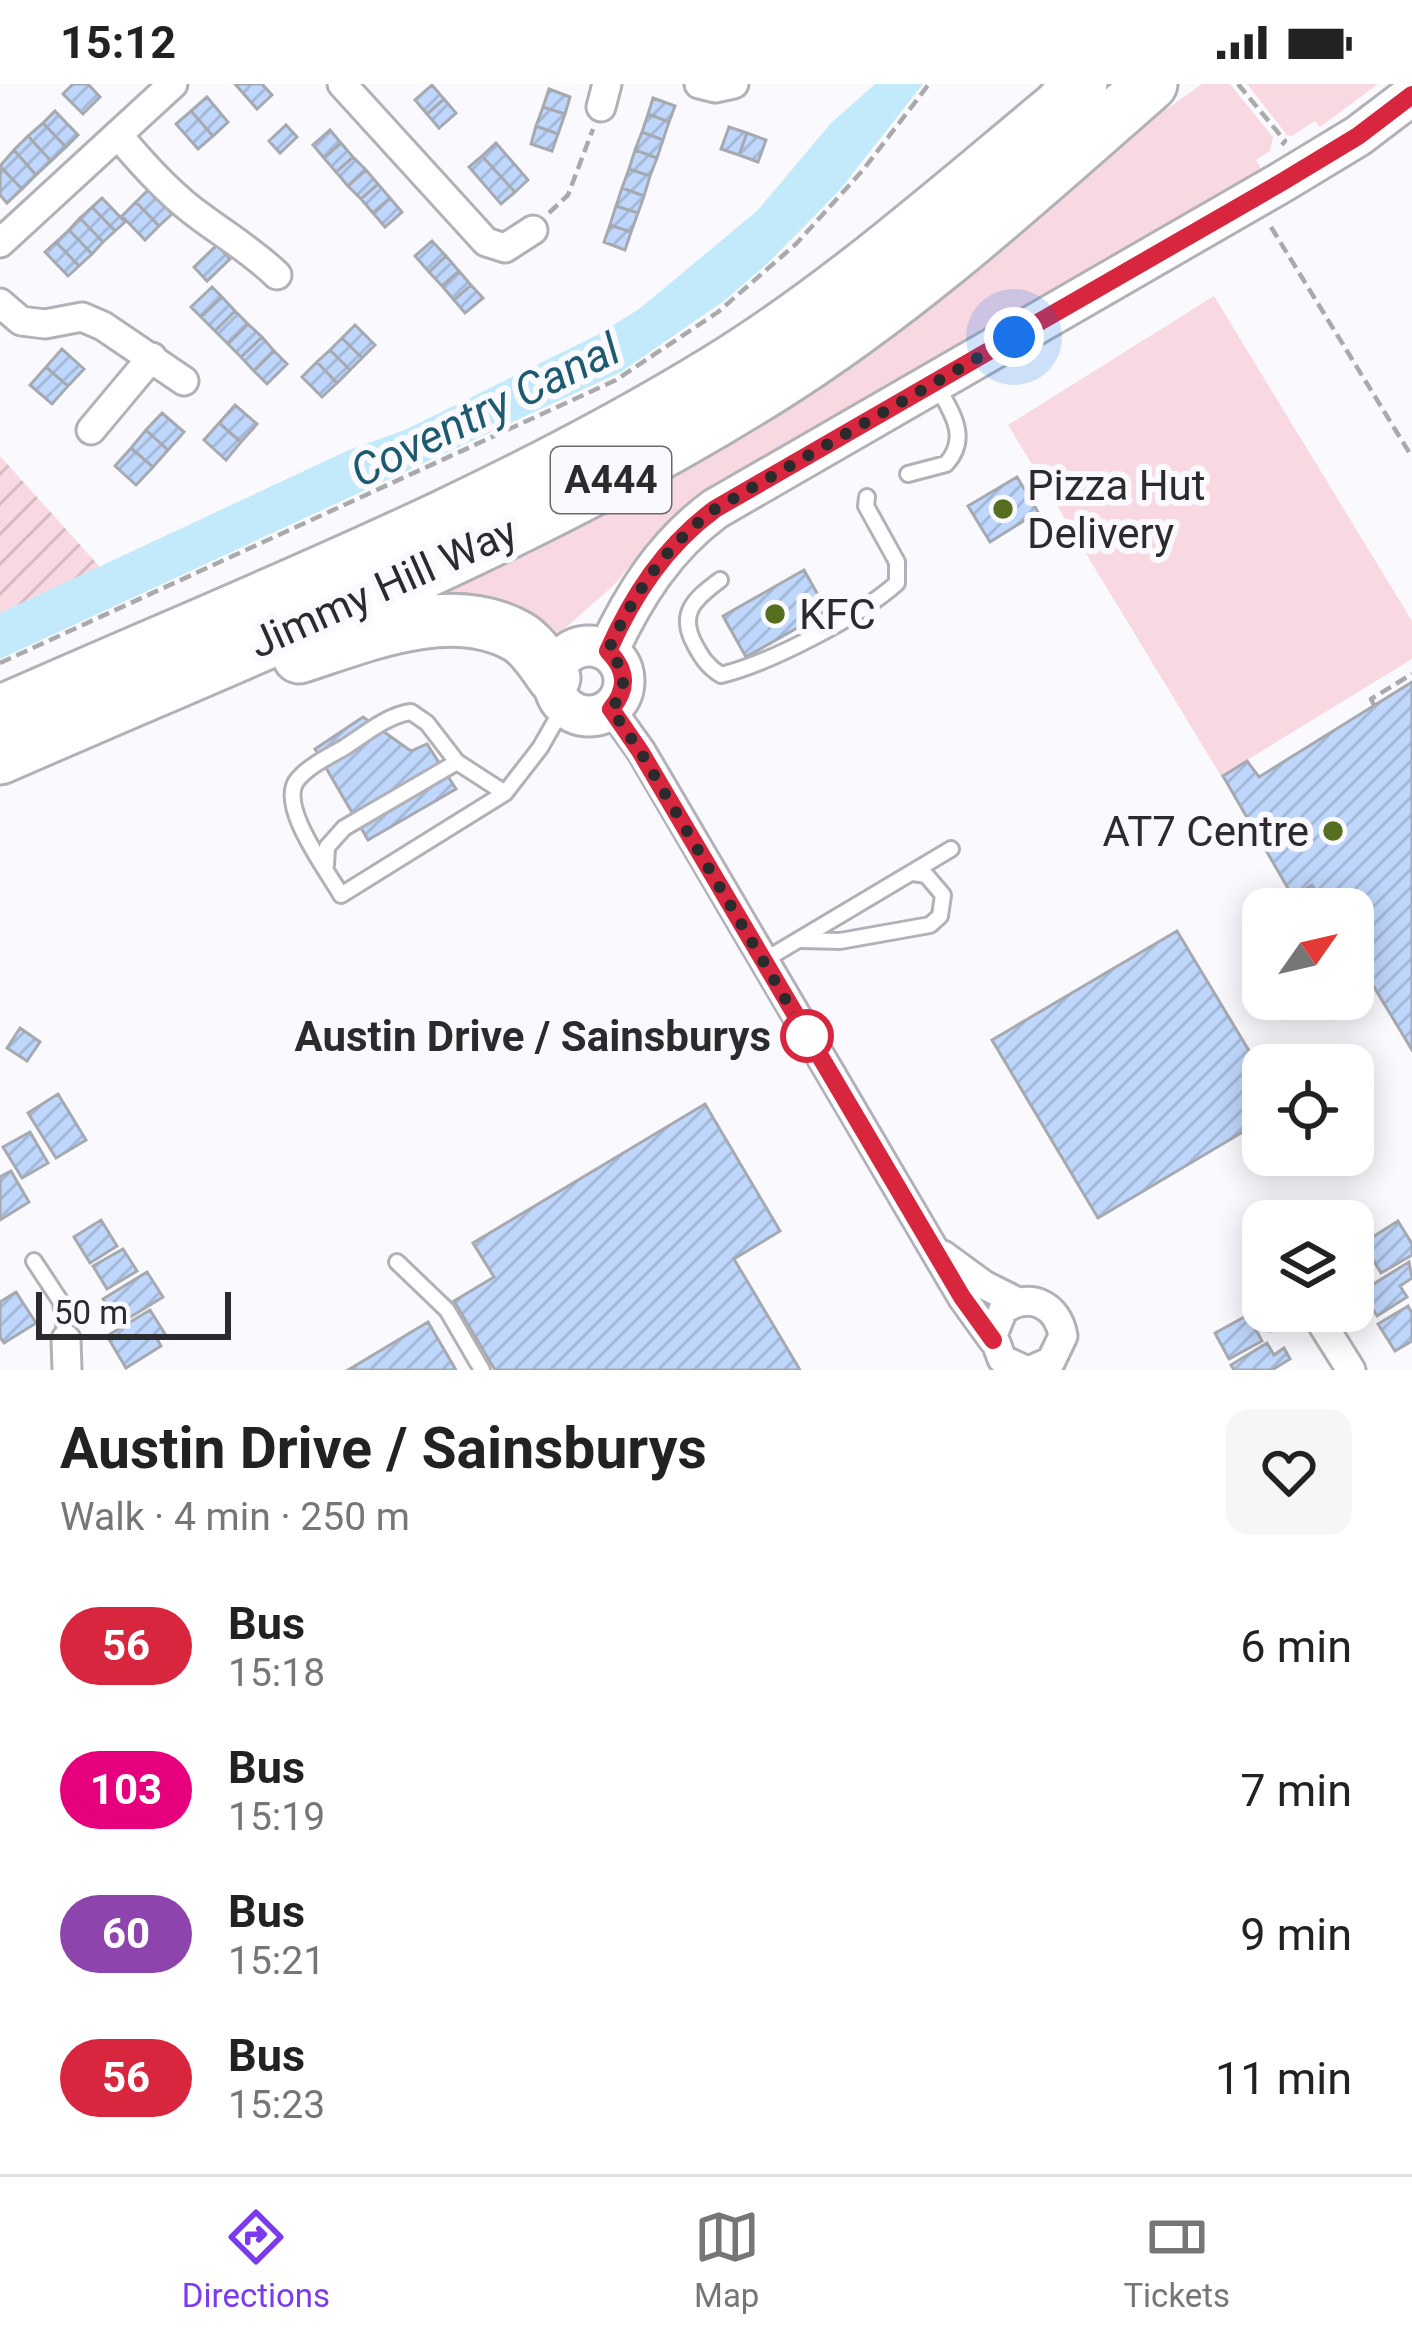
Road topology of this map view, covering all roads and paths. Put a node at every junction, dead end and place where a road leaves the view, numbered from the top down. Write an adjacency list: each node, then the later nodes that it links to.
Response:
1 (173, 84): 11 (street)
2 (342, 84): 13 (street)
3 (700, 84): 4 (street)
4 (734, 84)
5 (928, 84): 27 (path)
6 (1081, 84): 32 (highway, Jimmy Hill Way / A444)
7 (1151, 84): 33 (highway, Jimmy Hill Way / A444)
8 (1238, 84): 12 (path)
9 (1412, 95): 12 (street)
10 (604, 96): 13 (path)
11 (119, 136): 15 (street); 16 (street)
12 (1287, 178): 20 (street)
13 (543, 220)
14 (1269, 224): 22 (path)
15 (0, 243)
16 (277, 275)
17 (0, 303): 18 (street)
18 (152, 357): 19 (street); 21 (street)
19 (184, 382)
20 (934, 382): 23 (lane); 26 (street)
21 (91, 430)
22 (1412, 457)
23 (908, 474)
24 (867, 497): 25 (lane)
25 (720, 580)
26 (608, 651): 29 (street); 31 (street)
27 (0, 663)
28 (1412, 674): 30 (path)
29 (558, 692): 31 (street); 33 (highway); 36 (lane)
30 (1374, 705)
31 (611, 709): 41 (street)
32 (0, 712)
33 (54, 734): 34 (highway, Jimmy Hill Way / A444)
34 (0, 758)
35 (457, 762): 36 (lane); 38 (lane); 38 (lane)
36 (505, 793): 38 (lane)
37 (951, 849): 39 (lane)
38 (327, 870)
39 (913, 873): 40 (lane); 40 (lane)
40 (800, 940): 41 (lane)
41 (763, 961): 42 (street)
42 (935, 1249): 45 (street); 48 (street)
43 (34, 1261): 47 (lane)
44 (397, 1262): 51 (lane)
45 (1018, 1302): 48 (street); 49 (street)
46 (1327, 1332): 52 (street)
47 (66, 1339): 50 (street)
48 (993, 1340): 49 (street)
49 (1019, 1369)
50 (68, 1370)
51 (482, 1370)
52 (1351, 1370)

